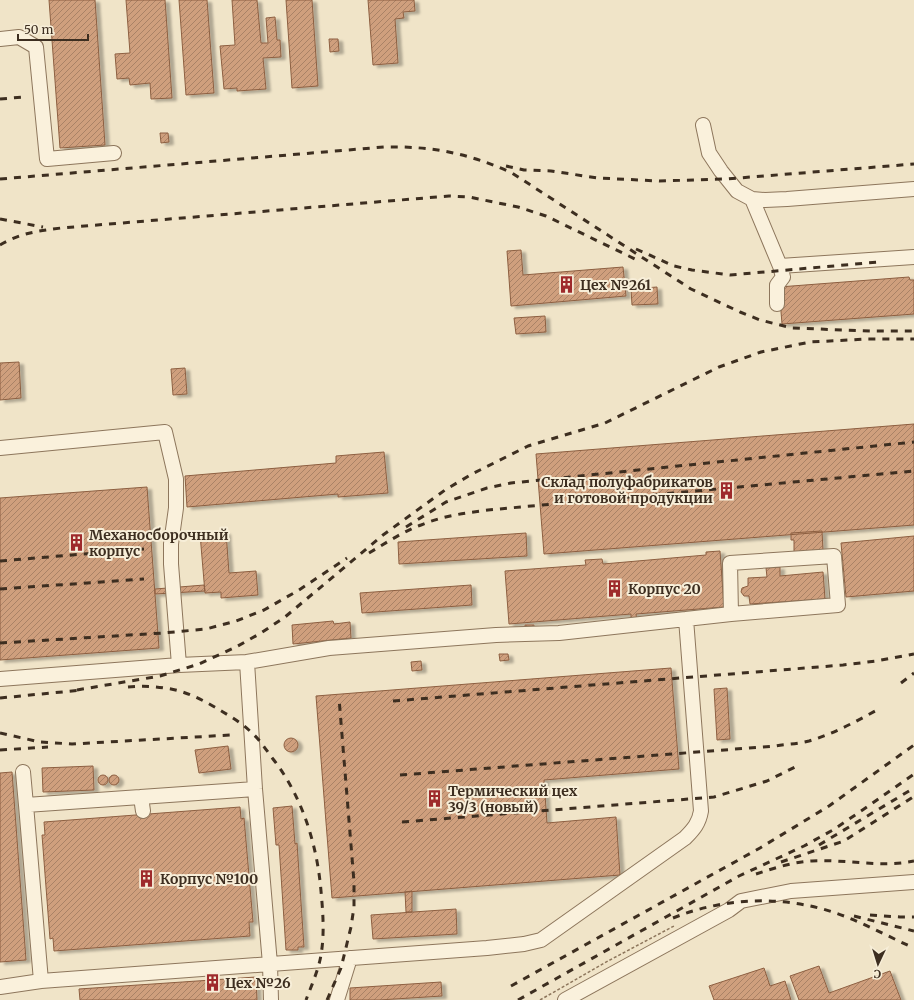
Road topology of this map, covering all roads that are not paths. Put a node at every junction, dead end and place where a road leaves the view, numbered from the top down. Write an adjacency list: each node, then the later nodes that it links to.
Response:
1 (0, 39): 3 (lane)
2 (703, 125): 5 (lane)
3 (114, 153)
4 (914, 189): 5 (lane)
5 (752, 199): 7 (lane)
6 (914, 257): 7 (lane)
7 (780, 266): 8 (lane)
8 (777, 304)
9 (0, 448): 13 (lane)
10 (731, 614): 10 (lane); 11 (lane)
11 (686, 619): 12 (lane); 19 (lane)
12 (247, 662): 13 (lane); 16 (lane)
13 (178, 665): 14 (lane)
14 (0, 679)
15 (23, 772): 17 (lane)
16 (255, 789): 17 (lane); 20 (lane)
17 (26, 805): 21 (lane)
18 (914, 882): 25 (lane)
19 (350, 958): 20 (lane); 24 (lane)
20 (270, 964): 21 (lane); 23 (lane)
21 (41, 982): 22 (lane)
22 (0, 987)
23 (271, 1000)
24 (337, 1000)
25 (564, 1000)

